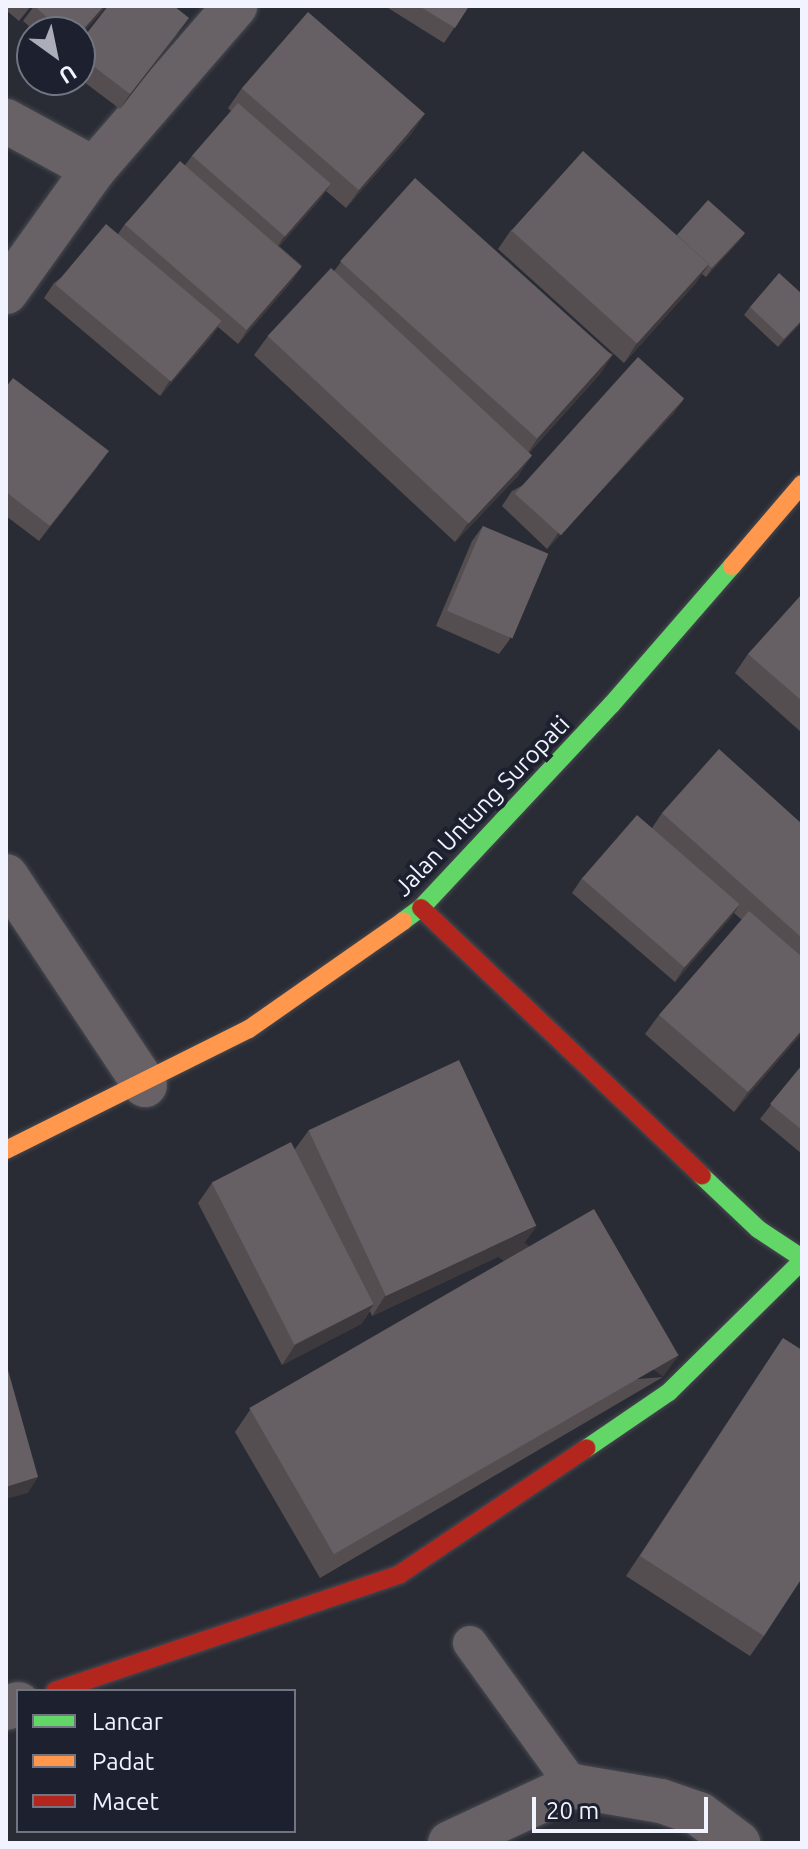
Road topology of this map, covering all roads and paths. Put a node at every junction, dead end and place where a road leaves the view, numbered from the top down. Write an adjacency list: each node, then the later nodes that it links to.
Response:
1 (235, 6): 3 (street)
2 (6, 121): 3 (street)
3 (94, 169): 4 (street)
4 (6, 292)
5 (802, 484): 7 (street, Jalan Untung Suropati)
6 (6, 876): 8 (street)
7 (421, 908): 8 (street, Jalan Untung Suropati); 10 (street)
8 (145, 1085): 9 (street, Jalan Untung Suropati)
9 (6, 1150)
10 (802, 1260): 12 (street)
11 (470, 1643): 13 (lane)
12 (61, 1689)
13 (573, 1786): 14 (street); 15 (street)
14 (450, 1843)
15 (738, 1843)

